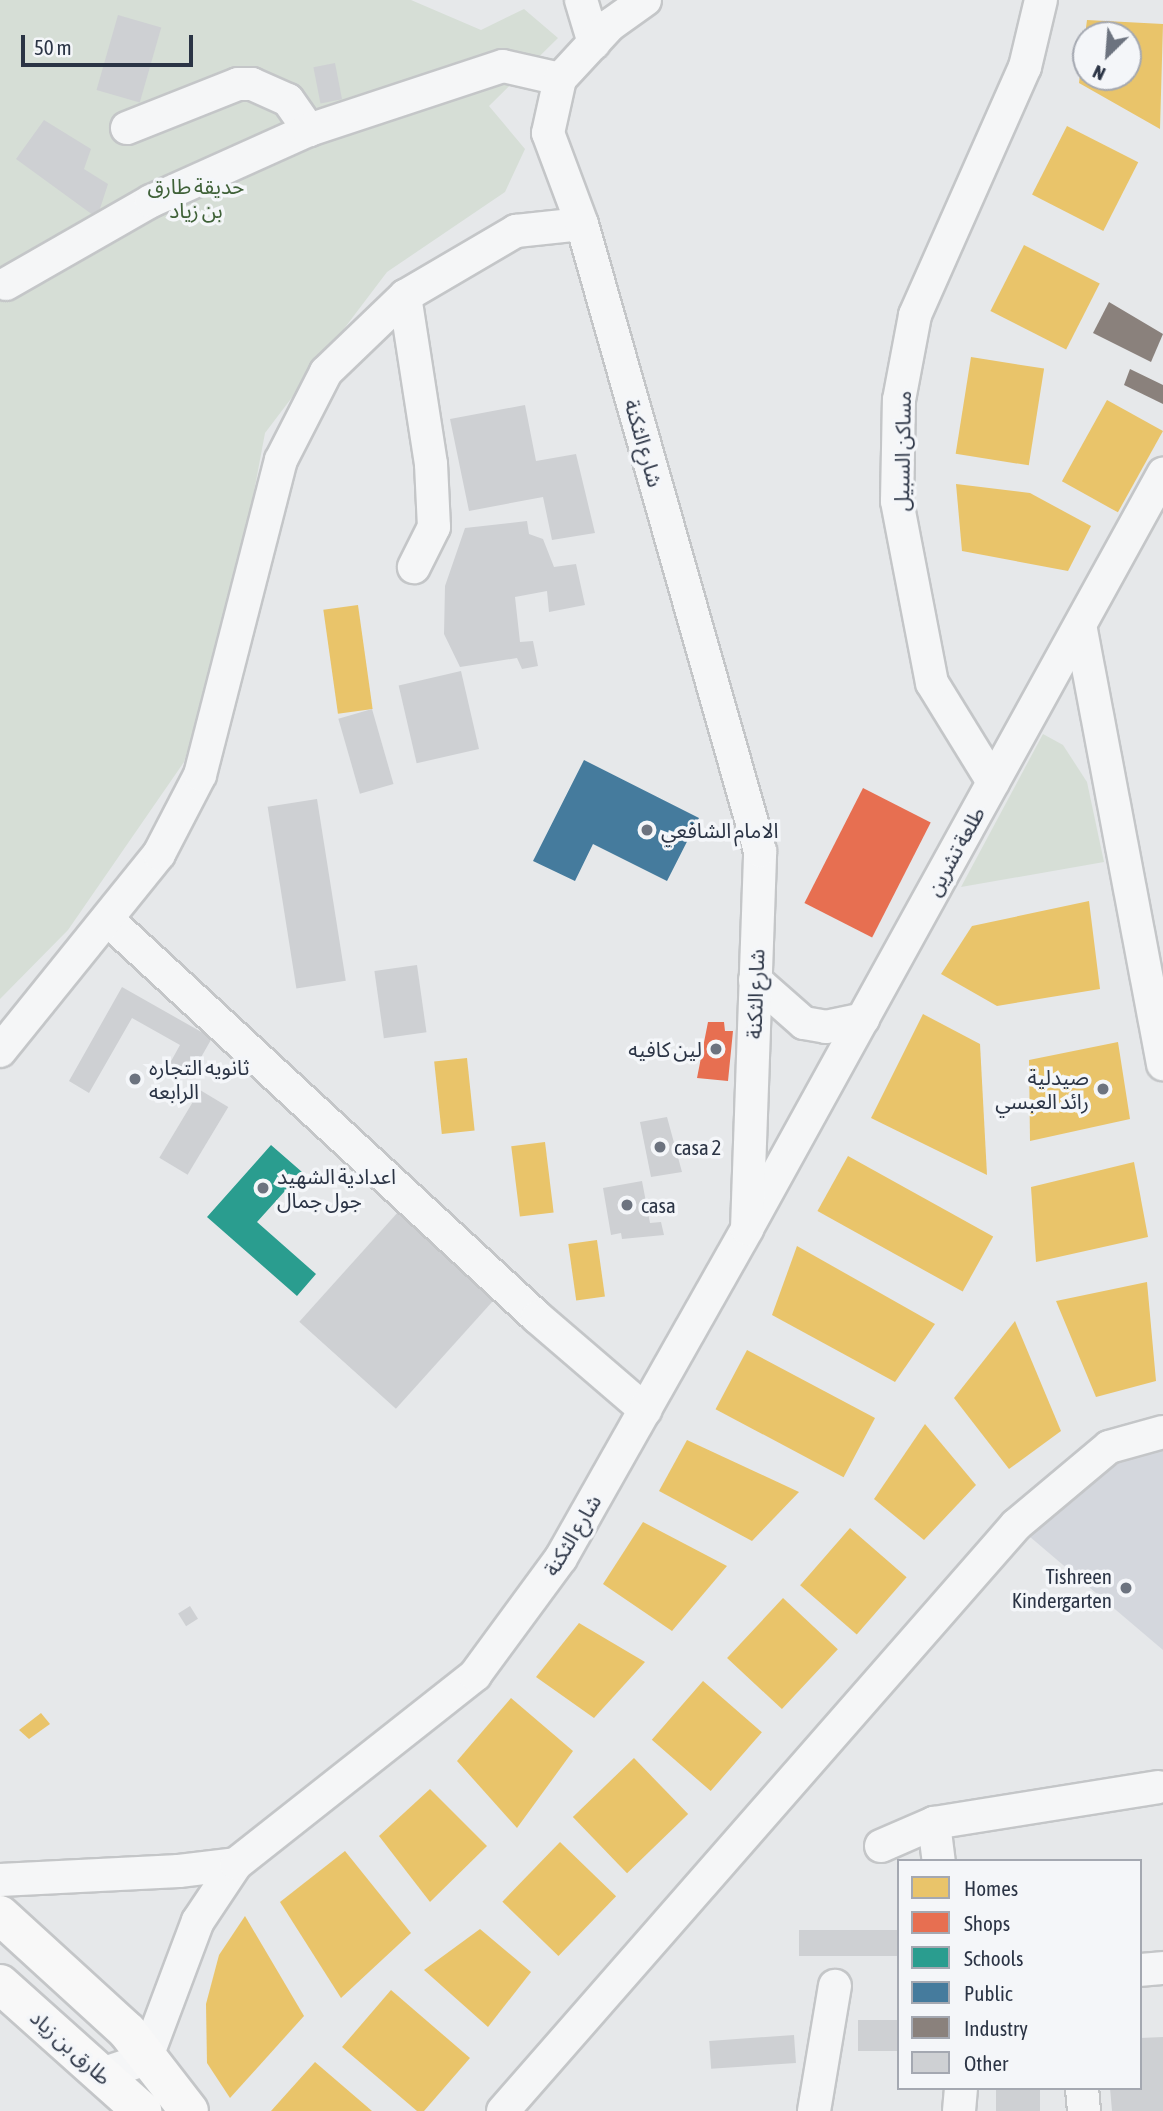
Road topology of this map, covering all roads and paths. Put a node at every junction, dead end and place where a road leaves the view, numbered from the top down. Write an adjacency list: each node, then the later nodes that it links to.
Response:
1 (581, 0): 4 (street)
2 (645, 0): 4 (street)
3 (1041, 0): 14 (street, مساكن السبيل)
4 (594, 43): 5 (street)
5 (560, 79): 7 (street); 8 (street, شارع الثكنة)
6 (127, 128): 7 (street)
7 (309, 130): 9 (street)
8 (582, 224): 10 (street); 16 (street, شارع الثكنة)
9 (6, 284)
10 (405, 296): 12 (street); 15 (street)
11 (1163, 474): 13 (street, طلعة تشرين)
12 (414, 567)
13 (1081, 630): 14 (street, طلعة تشرين); 19 (street)
14 (993, 782): 17 (street, طلعة تشرين)
15 (107, 919): 18 (street); 21 (street)
16 (755, 980): 17 (street); 20 (street, شارع الثكنة)
17 (863, 1019): 20 (street, طلعة تشرين)
18 (0, 1051)
19 (1163, 1064)
20 (747, 1229): 21 (street, شارع الثكنة)
21 (645, 1410): 27 (street, شارع الثكنة)
22 (1163, 1432): 40 (street)
23 (1158, 1787): 24 (street)
24 (934, 1823): 25 (street); 26 (street)
25 (881, 1846)
26 (939, 1859)
27 (236, 1864): 28 (street); 34 (street)
28 (0, 1880)
29 (0, 1915): 34 (main road)
30 (1163, 1968): 31 (street)
31 (1142, 1970)
32 (0, 1984): 35 (main road, طارق بن زياد)
33 (835, 1986): 41 (street)
34 (146, 2059): 35 (street); 39 (main road)
35 (102, 2074): 38 (main road, طارق بن زياد)
36 (961, 2090): 42 (street)
37 (1082, 2090): 43 (street)
38 (142, 2111)
39 (189, 2111)
40 (503, 2111)
41 (814, 2111)
42 (959, 2111)
43 (1084, 2111)

